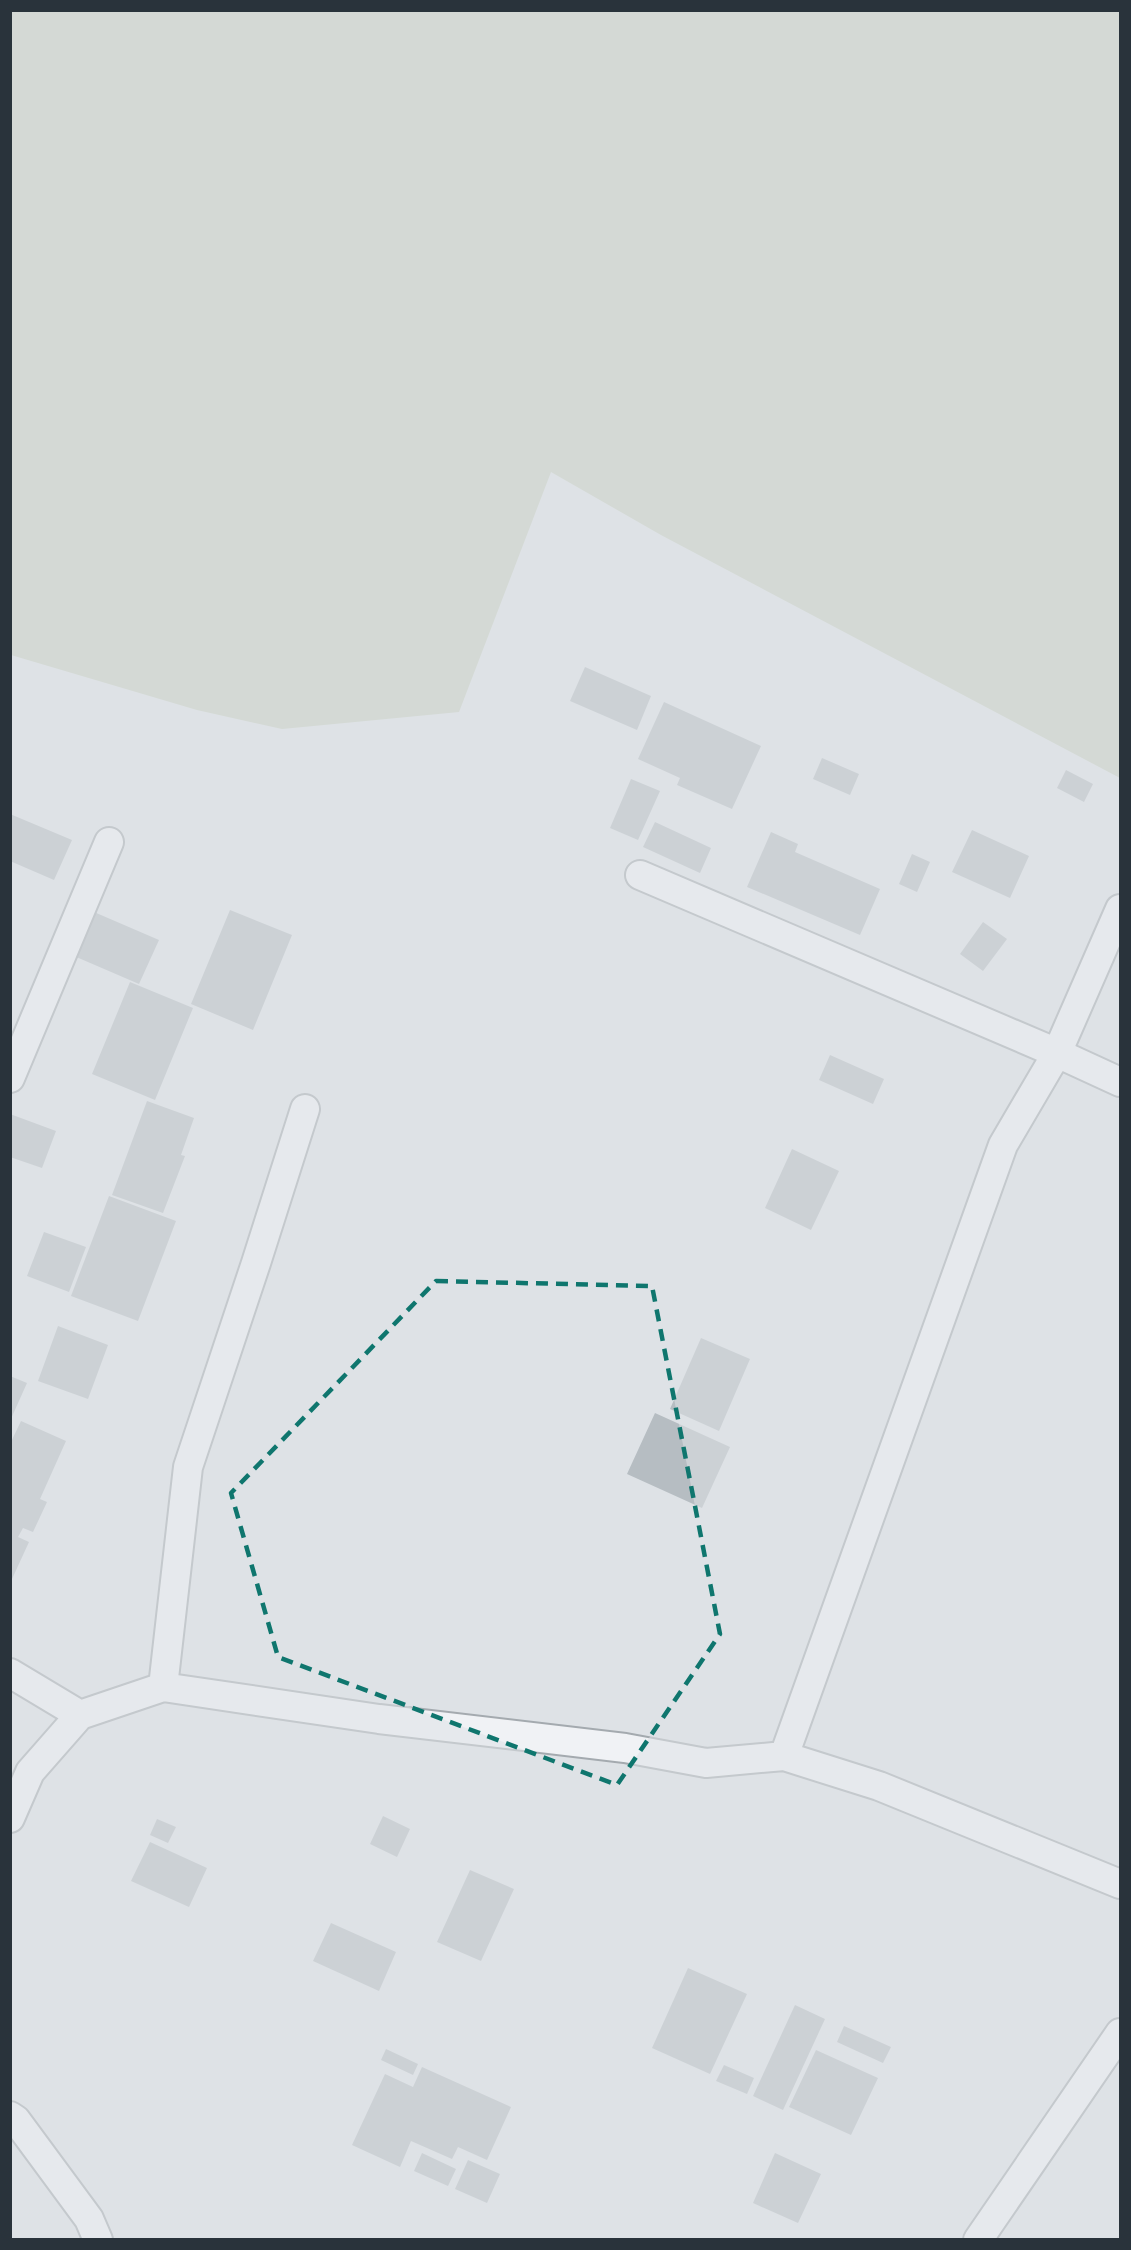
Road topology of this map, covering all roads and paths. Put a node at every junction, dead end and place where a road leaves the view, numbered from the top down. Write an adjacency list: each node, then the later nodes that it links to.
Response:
1 (109, 842): 5 (street)
2 (640, 875): 4 (street)
3 (1120, 909): 4 (street)
4 (1057, 1053): 6 (street); 11 (street)
5 (10, 1078)
6 (1120, 1082)
7 (305, 1109): 9 (street)
8 (10, 1672): 10 (street)
9 (163, 1687): 10 (street); 11 (street)
10 (80, 1715): 12 (street)
11 (784, 1756): 13 (street)
12 (10, 1818)
13 (1120, 1884)
14 (1120, 2033): 17 (street)
15 (10, 2116): 16 (street)
16 (98, 2240)
17 (978, 2240)

